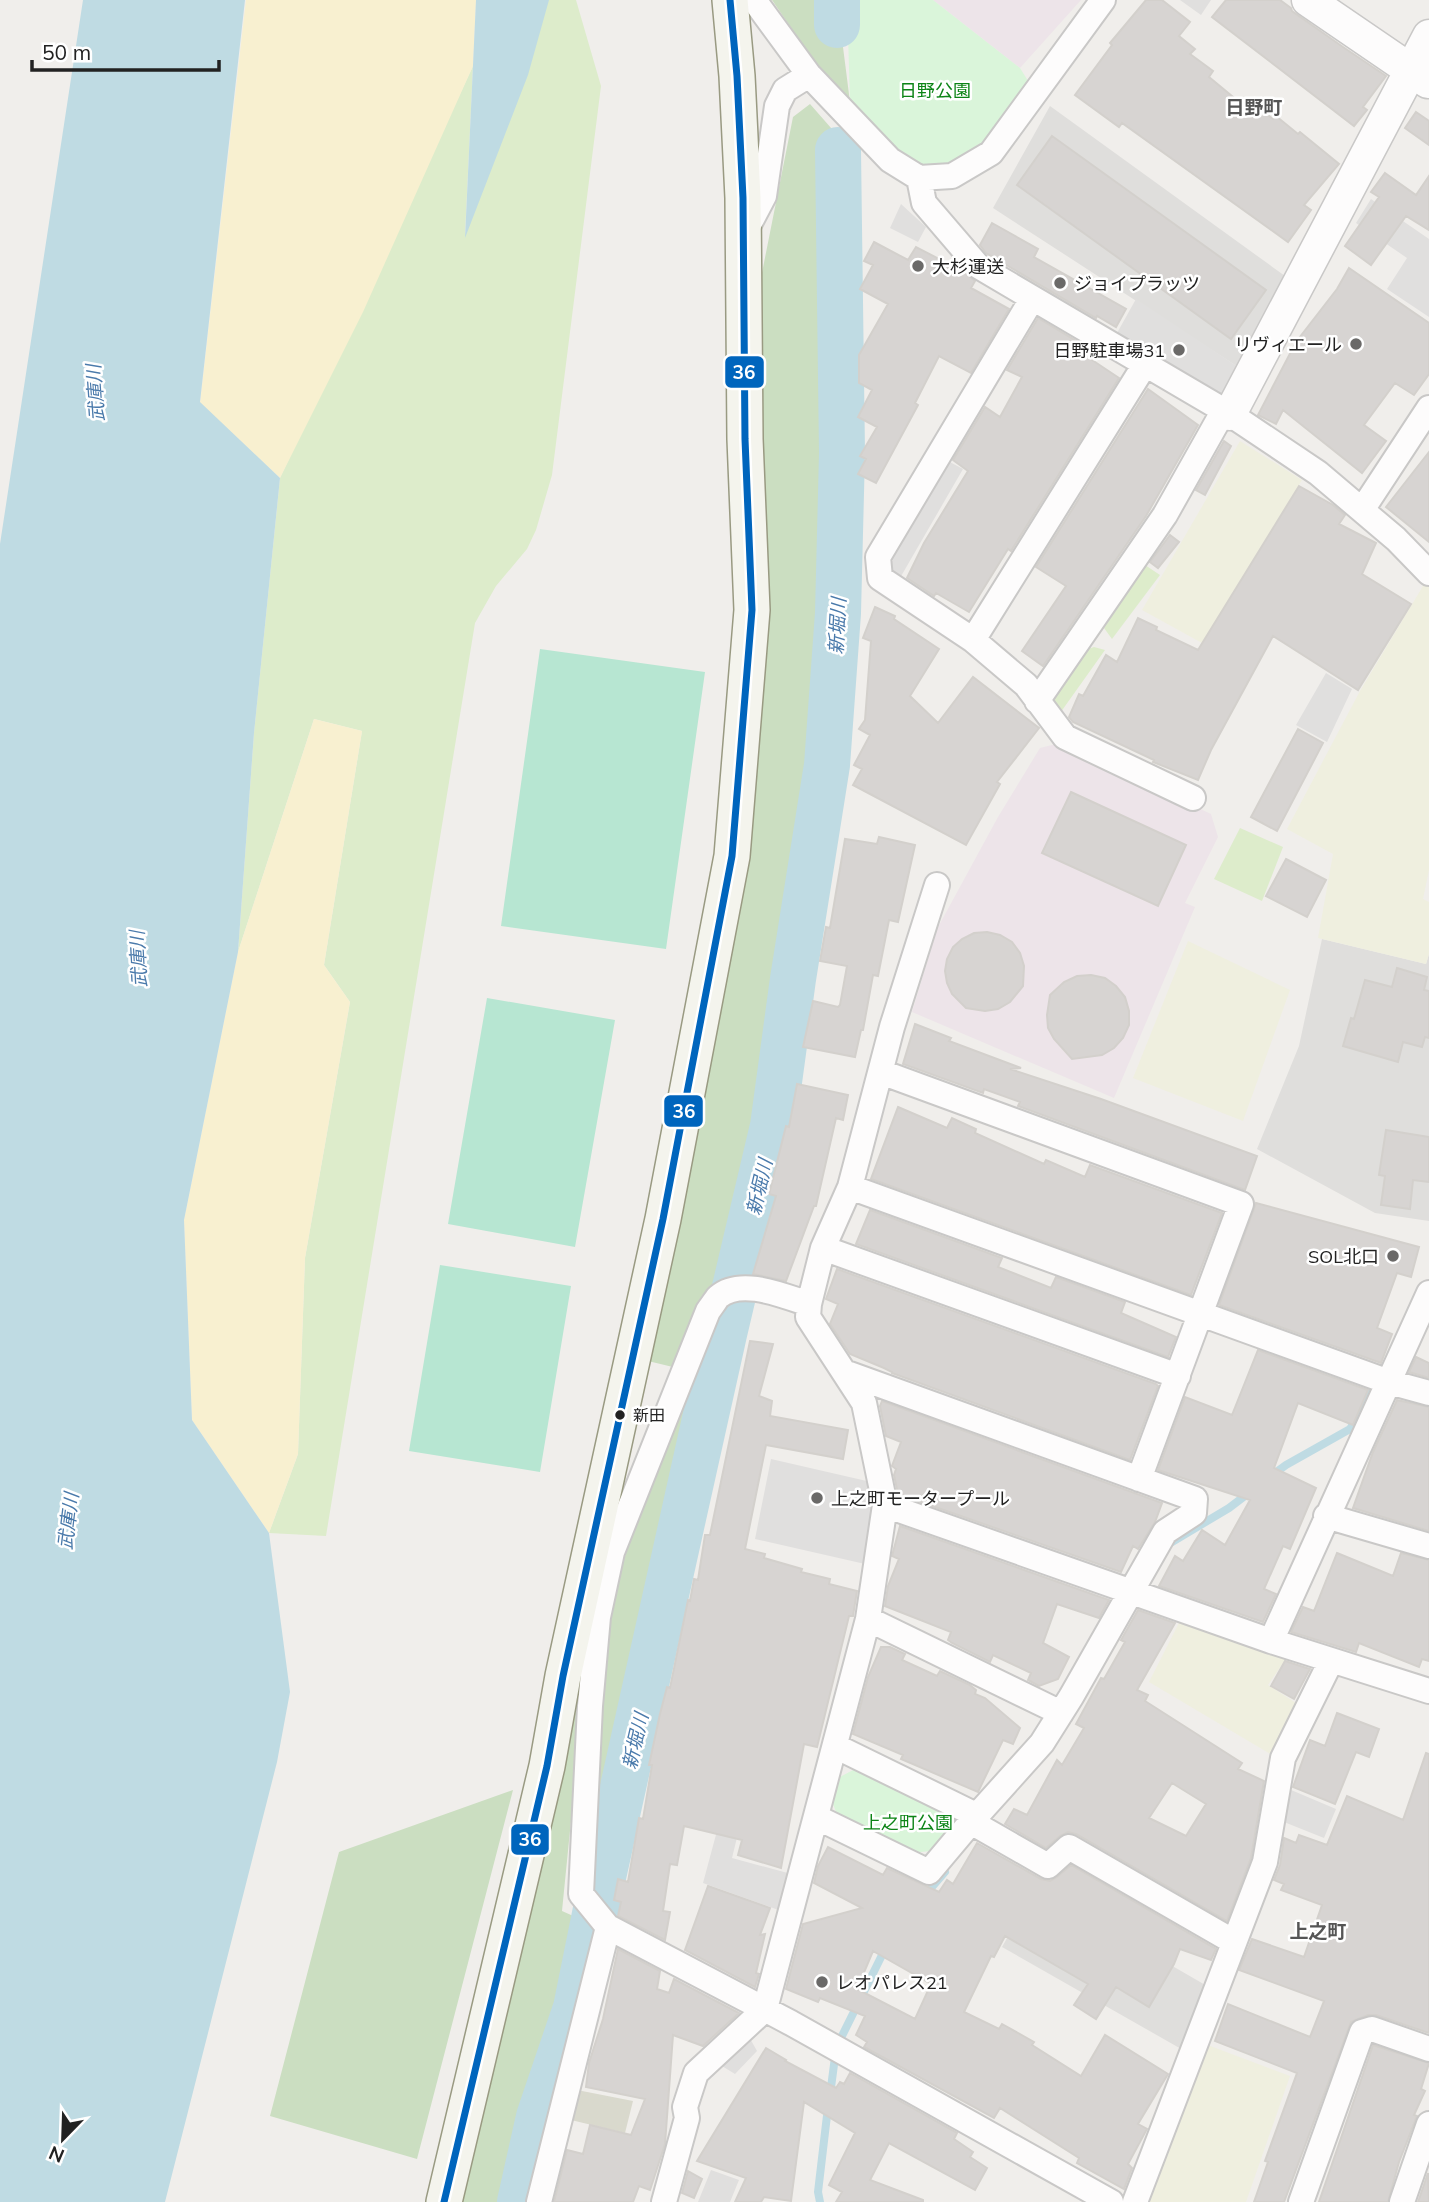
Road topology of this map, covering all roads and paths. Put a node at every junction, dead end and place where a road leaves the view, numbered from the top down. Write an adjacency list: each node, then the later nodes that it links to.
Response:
1 (730, 0): 9 (main road)
2 (754, 0): 6 (street)
3 (1103, 0): 8 (street)
4 (1308, 0): 7 (street)
5 (1429, 36): 7 (street)
6 (809, 75): 8 (street); 9 (street)
7 (1420, 77): 13 (street)
8 (919, 178): 10 (street)
9 (743, 235): 34 (main road)
10 (1032, 299): 11 (street); 16 (street)
11 (1144, 366): 13 (street); 16 (street)
12 (1429, 408): 14 (street)
13 (1227, 412): 14 (street); 17 (street)
14 (1362, 510): 15 (street)
15 (1429, 573)
16 (973, 640): 17 (street)
17 (1037, 701): 18 (street)
18 (1193, 798)
19 (937, 884): 20 (street)
20 (881, 1072): 21 (street); 25 (street)
21 (850, 1187): 22 (street); 25 (street)
22 (823, 1248): 24 (street); 27 (street)
23 (1429, 1293): 28 (street)
24 (809, 1304): 26 (street); 34 (street)
25 (1201, 1313): 27 (street); 28 (street)
26 (844, 1372): 30 (street); 31 (street)
27 (1178, 1376): 30 (street)
28 (1389, 1382): 29 (street); 32 (street)
29 (1429, 1393)
30 (1139, 1479): 35 (street)
31 (886, 1505): 35 (street); 36 (street)
32 (1326, 1516): 33 (street); 37 (street)
33 (1429, 1546)
34 (601, 1550): 44 (street); 49 (main road)
35 (1131, 1591): 37 (street); 40 (street)
36 (868, 1619): 40 (street); 41 (street)
37 (1271, 1641): 38 (street)
38 (1329, 1665): 39 (street); 45 (street)
39 (1429, 1690)
40 (1061, 1713): 43 (street)
41 (835, 1746): 42 (street); 43 (street)
42 (816, 1817): 43 (street); 46 (street)
43 (973, 1818): 45 (street)
44 (599, 1916): 46 (street); 50 (street)
45 (1234, 1942): 53 (street)
46 (765, 2009): 51 (street); 52 (street)
47 (1429, 2049): 54 (street)
48 (1429, 2124): 55 (street)
49 (444, 2202)
50 (539, 2202)
51 (664, 2202)
52 (1111, 2202)
53 (1135, 2202)
54 (1301, 2202)
55 (1402, 2202)

